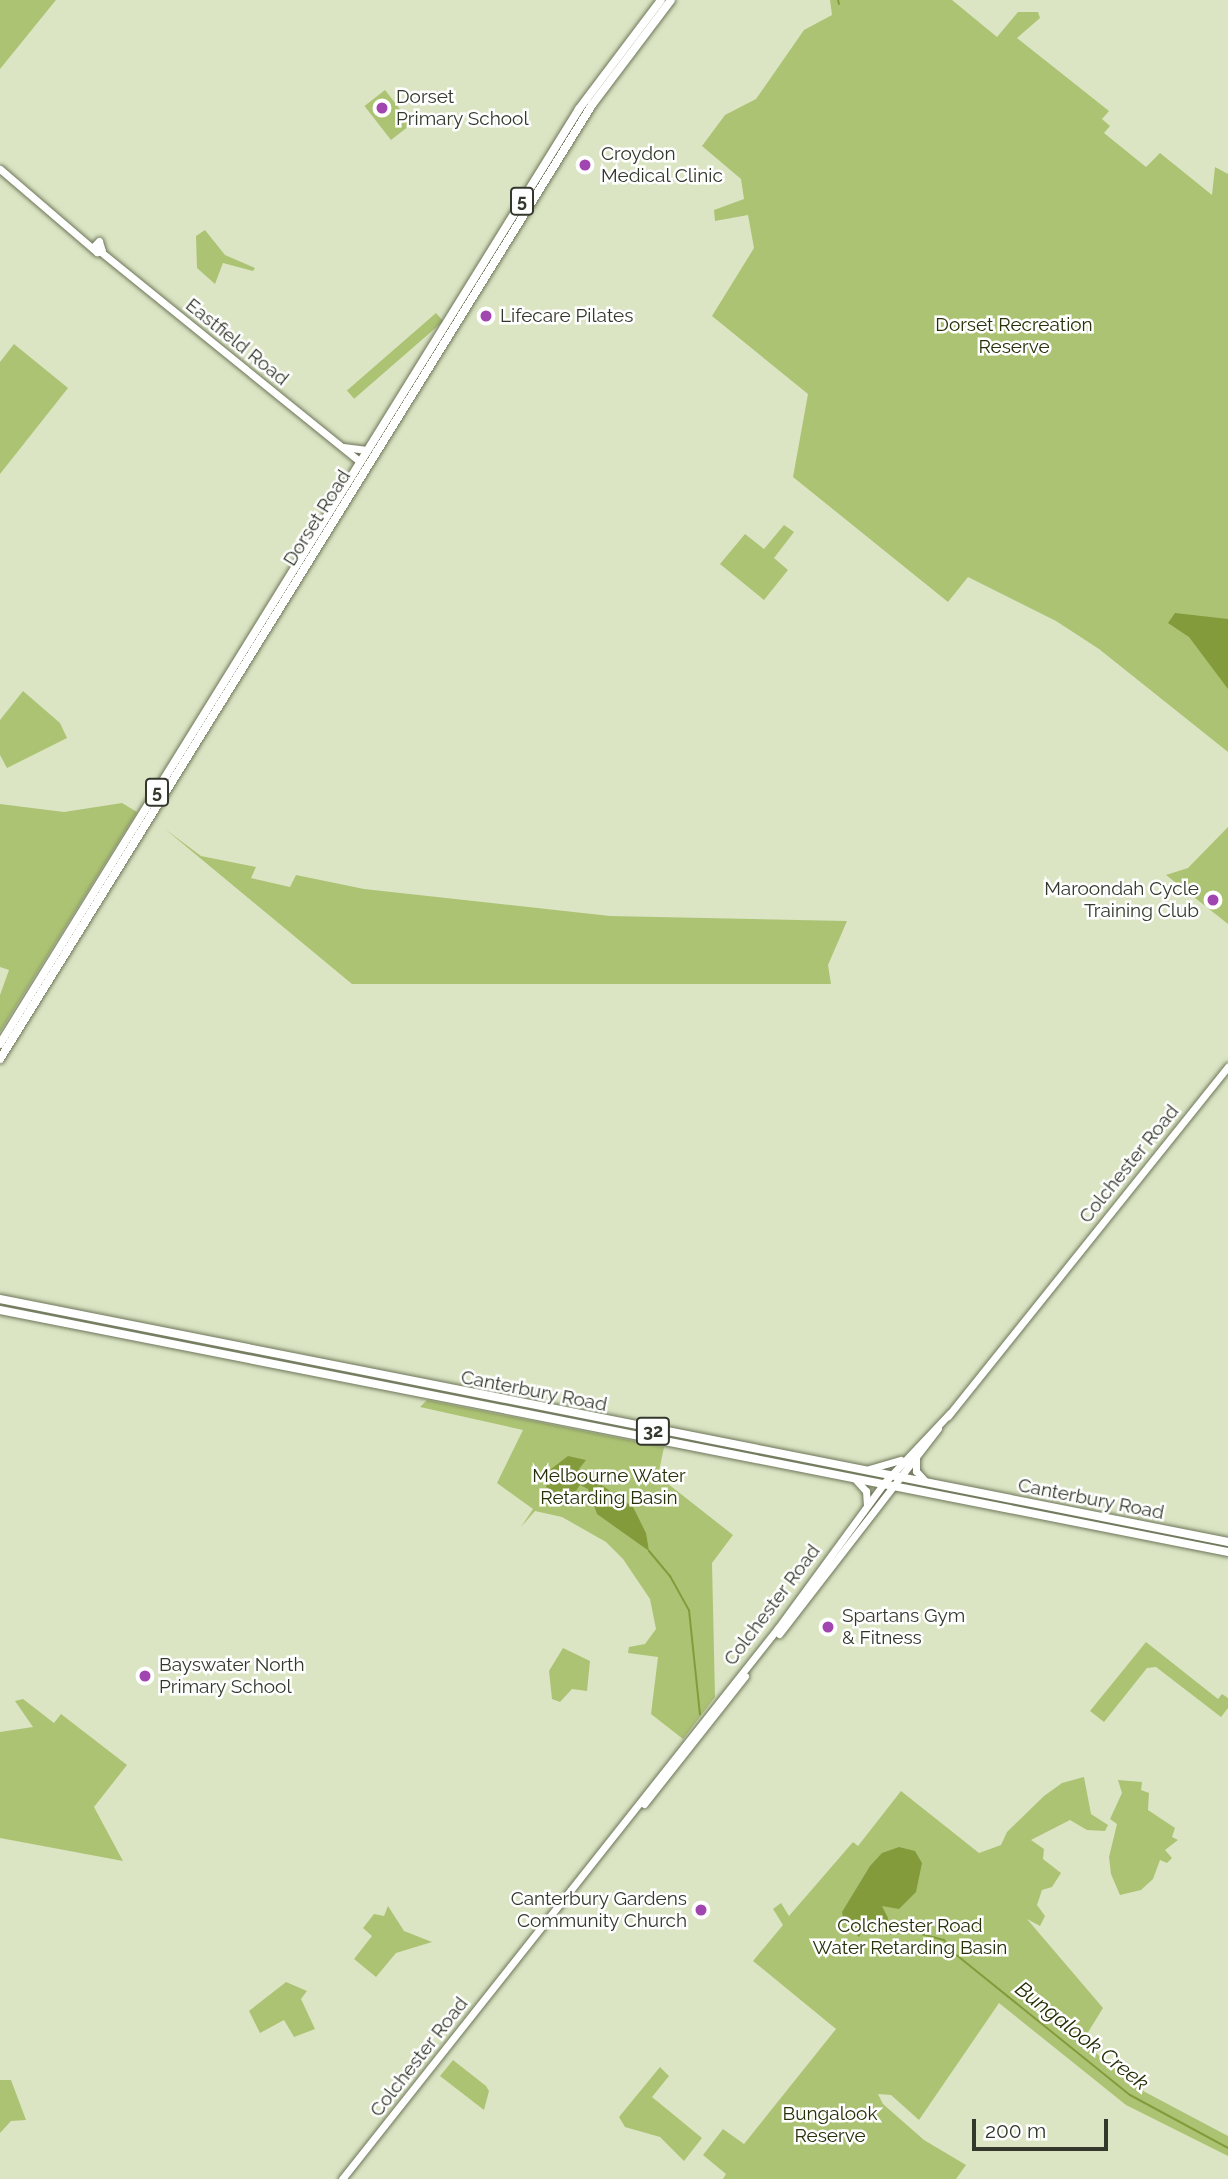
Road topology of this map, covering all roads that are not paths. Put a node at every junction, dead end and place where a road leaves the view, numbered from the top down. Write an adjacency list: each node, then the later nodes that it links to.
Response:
1 (661, 0): 3 (main road, Dorset Road / 5)
2 (671, 0): 3 (main road, Dorset Road / 5)
3 (608, 75): 7 (main road, Dorset Road / 5)
4 (0, 169): 5 (main road, Eastfield Road)
5 (339, 445): 6 (main road, Eastfield Road); 7 (main road, Eastfield Road)
6 (350, 456): 7 (main road, Eastfield Road); 8 (main road)
7 (366, 460): 8 (main road, Dorset Road / 5); 9 (main road, Dorset Road / 5)
8 (350, 479): 9 (main road, Dorset Road / 5)
9 (278, 602): 10 (main road, Dorset Road / 5)
10 (5, 1041): 11 (main road, Dorset Road / 5)
11 (0, 1059)
12 (1228, 1066): 21 (main road, Colchester Road)
13 (0, 1299): 14 (main road, Canterbury Road / 32)
14 (43, 1308): 16 (main road); 17 (main road, Canterbury Road / 32)
15 (0, 1310): 16 (main road, Canterbury Road / 32)
16 (41, 1319): 17 (main road, Canterbury Road / 32)
17 (297, 1364): 18 (main road, Canterbury Road / 32); 19 (main road, Canterbury Road / 32)
18 (417, 1384): 19 (main road); 20 (main road, Canterbury Road / 32)
19 (416, 1393): 20 (main road, Canterbury Road / 32)
20 (541, 1413): 23 (main road, Canterbury Road / 32); 25 (main road, Canterbury Road / 32)
21 (950, 1413): 22 (main road, Colchester Road); 24 (main road, Colchester Road)
22 (918, 1455): 27 (main road, Colchester Road); 29 (main road)
23 (792, 1456): 25 (main road); 26 (main road, Canterbury Road / 32)
24 (904, 1458): 26 (main road); 27 (main road, Colchester Road)
25 (790, 1467): 28 (main road, Canterbury Road / 32)
26 (861, 1469): 27 (main road, Canterbury Road / 32)
27 (895, 1476): 29 (main road, Canterbury Road / 32); 30 (main road, Colchester Road)
28 (850, 1477): 30 (main road, Canterbury Road / 32); 31 (main road)
29 (927, 1482): 32 (main road, Canterbury Road / 32)
30 (888, 1484): 31 (main road, Colchester Road); 33 (main road, Canterbury Road / 32); 34 (main road, Colchester Road)
31 (867, 1506): 34 (main road, Colchester Road)
32 (1228, 1542)
33 (1228, 1552)
34 (626, 1822): 35 (main road, Colchester Road)
35 (342, 2179)

